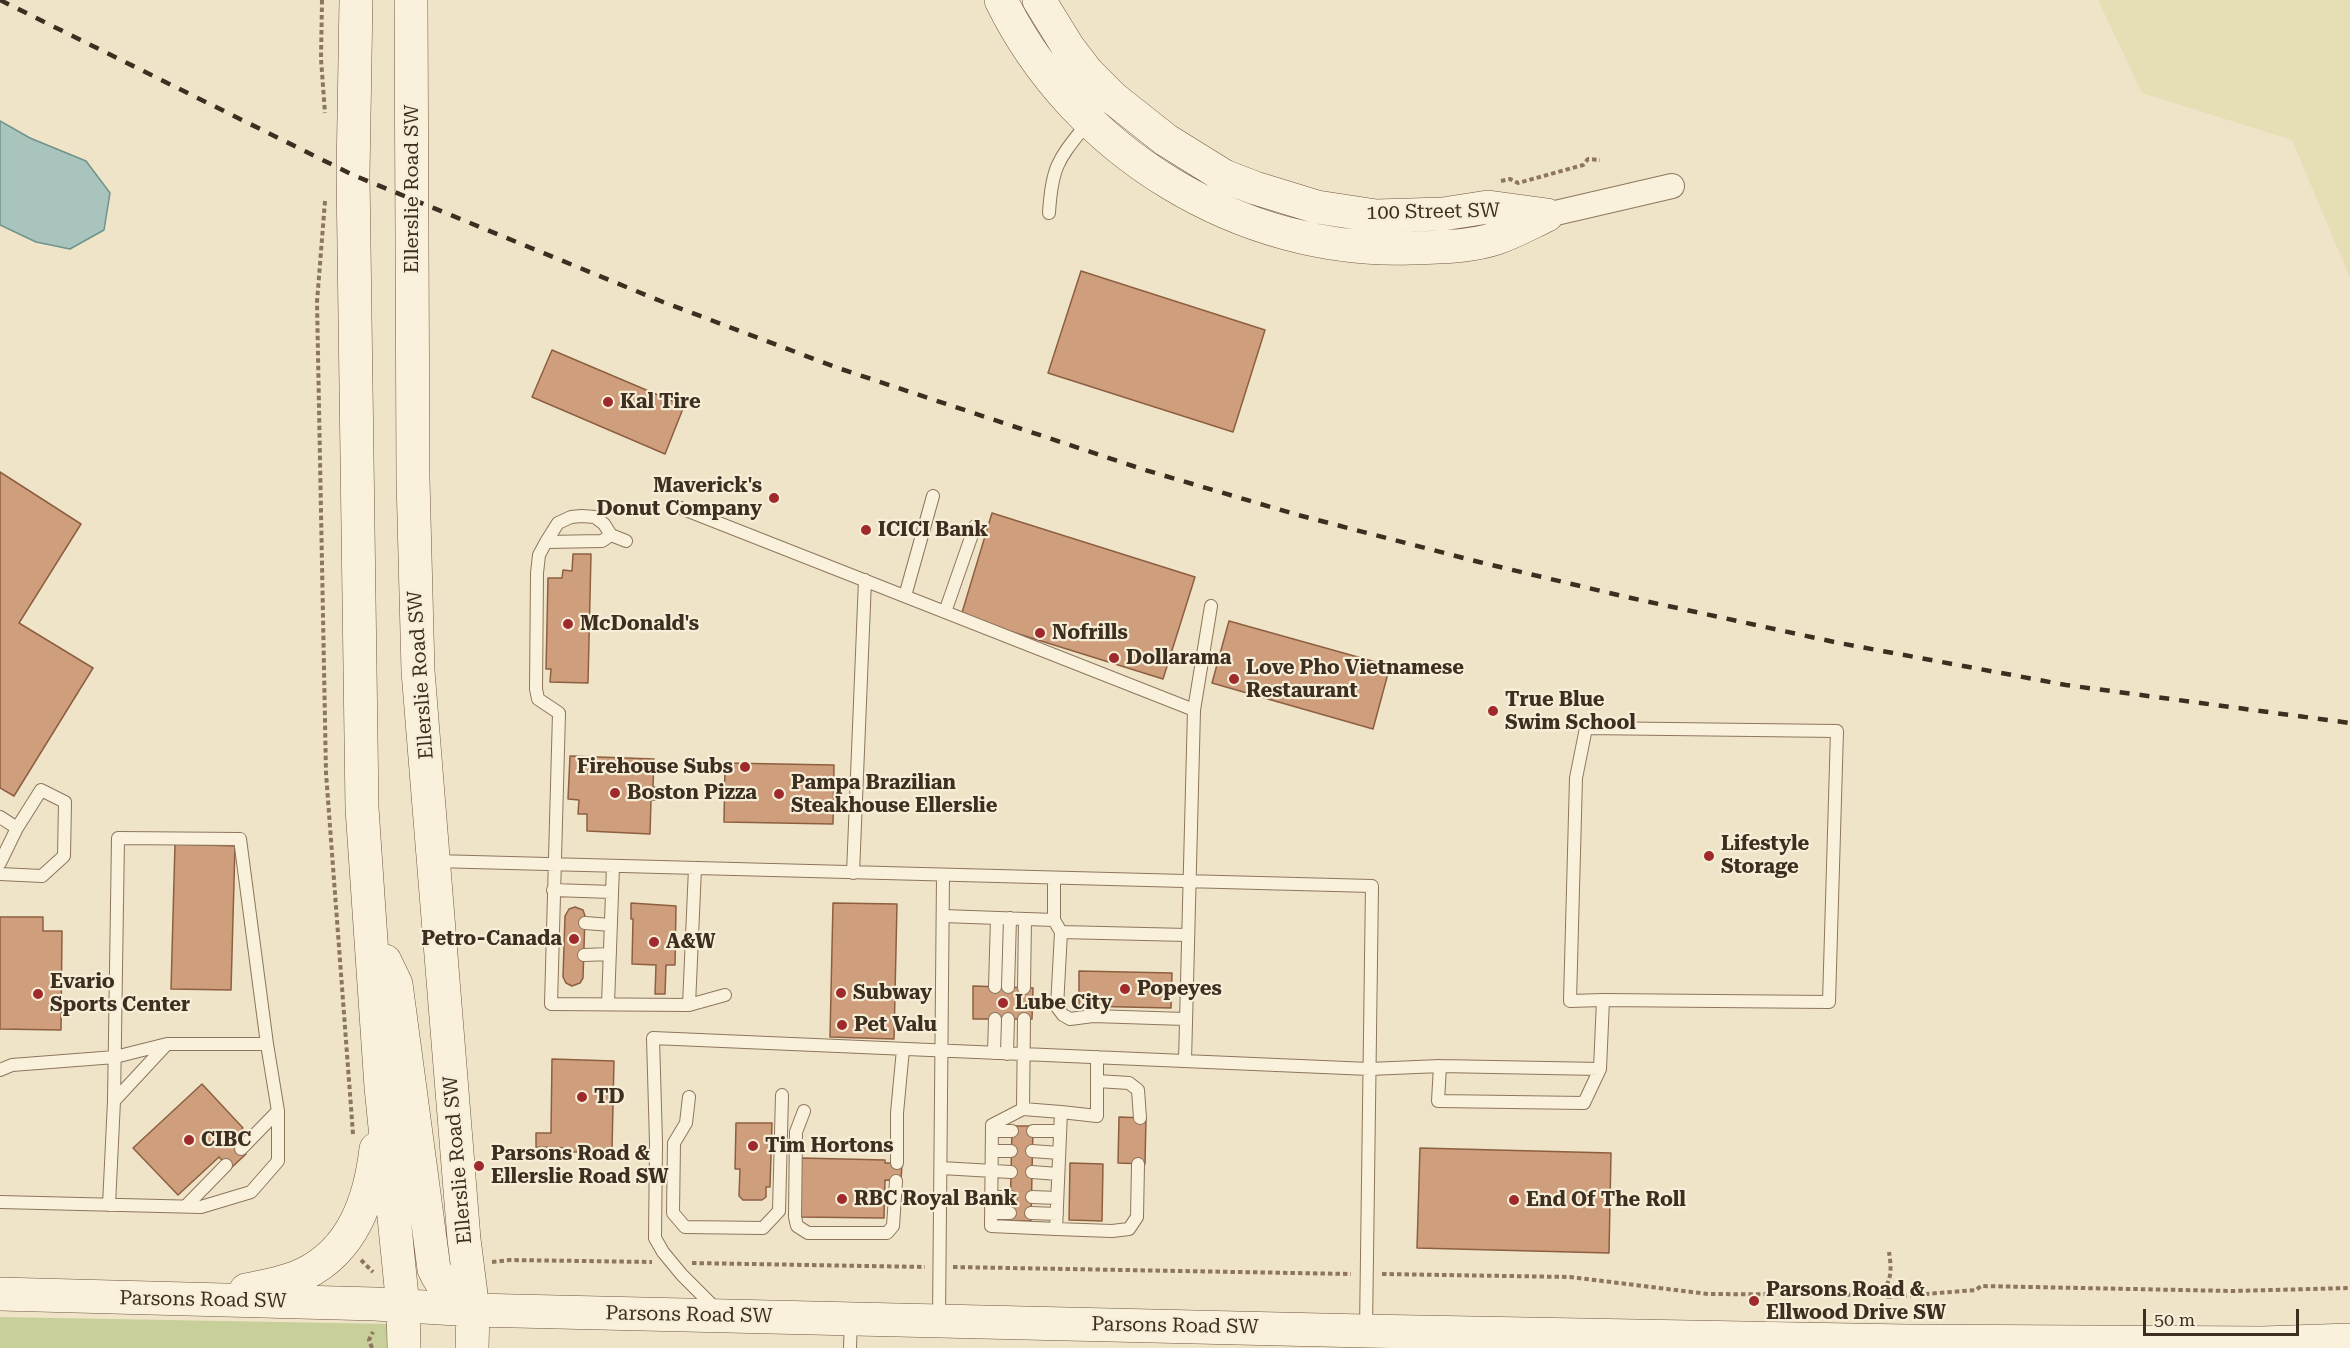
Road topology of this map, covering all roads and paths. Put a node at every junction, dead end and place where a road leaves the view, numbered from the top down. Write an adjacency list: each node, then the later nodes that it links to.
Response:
1 (322, 0): 7 (path)
2 (356, 0): 46 (main road)
3 (411, 0): 27 (main road, Ellerslie Road SW)
4 (1001, 0): 6 (main road, 100 Street SW)
5 (1039, 0): 6 (main road, 100 Street SW)
6 (1101, 109): 12 (lane); 13 (main road, 100 Street SW)
7 (326, 120)
8 (1600, 160): 9 (path)
9 (1491, 183)
10 (1672, 186): 13 (street, 100 Street SW)
11 (325, 195): 90 (path)
12 (1049, 213)
13 (1547, 215)
14 (933, 496): 21 (lane)
15 (673, 505): 20 (lane)
16 (975, 526): 23 (lane)
17 (611, 535): 18 (lane); 19 (lane); 19 (lane)
18 (626, 541)
19 (546, 542): 29 (lane)
20 (865, 580): 21 (lane); 32 (lane)
21 (905, 596): 23 (lane)
22 (1211, 606): 24 (lane)
23 (945, 612): 24 (lane)
24 (1194, 710): 36 (lane)
25 (0, 817): 26 (lane)
26 (17, 828): 28 (lane); 33 (lane)
27 (434, 861): 29 (lane); 132 (main road, Ellerslie Road SW)
28 (0, 863)
29 (553, 864): 30 (lane); 37 (lane)
30 (613, 866): 31 (lane); 38 (lane)
31 (695, 868): 32 (lane); 57 (lane)
32 (853, 873): 34 (lane)
33 (0, 874)
34 (943, 875): 35 (lane); 39 (lane)
35 (1054, 878): 36 (lane); 43 (lane)
36 (1188, 882): 48 (lane); 73 (lane)
37 (553, 890): 38 (lane); 56 (lane)
38 (612, 892): 45 (lane)
39 (943, 916): 40 (lane); 65 (lane)
40 (997, 918): 41 (lane); 51 (lane)
41 (1010, 918): 42 (lane); 52 (lane)
42 (1025, 919): 43 (lane); 53 (lane)
43 (1054, 920): 47 (lane)
44 (585, 923): 45 (lane)
45 (611, 925): 49 (lane)
46 (370, 926): 77 (main road); 132 (main road)
47 (1060, 932): 48 (lane); 61 (lane)
48 (1187, 935): 61 (lane)
49 (610, 954): 50 (lane); 56 (lane)
50 (584, 955)
51 (995, 987)
52 (1008, 987)
53 (1024, 987)
54 (725, 995): 57 (lane)
55 (1603, 1000): 55 (lane); 74 (lane)
56 (608, 1004): 57 (lane)
57 (689, 1005)
58 (995, 1019): 66 (lane)
59 (1008, 1019): 67 (lane)
60 (1024, 1019): 68 (lane)
61 (1185, 1019): 71 (lane)
62 (167, 1044): 63 (lane); 69 (lane); 80 (lane)
63 (267, 1044): 69 (lane); 82 (lane)
64 (903, 1049): 65 (lane); 96 (lane); 133 (lane)
65 (942, 1051): 66 (lane); 99 (lane)
66 (994, 1053): 67 (lane)
67 (1007, 1054): 68 (lane)
68 (1023, 1054): 70 (lane); 81 (lane)
69 (115, 1057): 75 (lane); 80 (lane)
70 (1097, 1057): 71 (lane); 76 (lane)
71 (1185, 1061): 73 (lane)
72 (1440, 1066): 73 (lane); 74 (lane); 74 (lane)
73 (1369, 1069): 135 (lane)
74 (1600, 1069)
75 (0, 1070)
76 (1097, 1080): 84 (lane); 85 (lane)
77 (381, 1087): 130 (main road); 131 (main road)
78 (782, 1095): 79 (lane)
79 (689, 1096)
80 (114, 1101): 110 (lane)
81 (1023, 1108): 84 (lane); 86 (lane)
82 (278, 1111): 91 (lane); 111 (lane)
83 (804, 1111): 104 (lane)
84 (1061, 1112): 89 (lane)
85 (1140, 1118)
86 (992, 1131): 87 (lane); 92 (lane)
87 (1012, 1131)
88 (1033, 1131): 89 (lane)
89 (1060, 1131): 95 (lane)
90 (353, 1139)
91 (241, 1149)
92 (992, 1151): 93 (lane); 100 (lane)
93 (1011, 1151)
94 (1032, 1151): 95 (lane)
95 (1059, 1153): 103 (lane)
96 (897, 1163)
97 (1138, 1164): 116 (lane)
98 (226, 1165): 111 (lane)
99 (941, 1168): 100 (lane); 134 (lane)
100 (992, 1171): 101 (lane); 105 (lane)
101 (1011, 1172)
102 (1032, 1172): 103 (lane)
103 (1058, 1174): 108 (lane)
104 (896, 1181)
105 (992, 1197): 106 (lane); 112 (lane)
106 (1011, 1197)
107 (1032, 1197): 108 (lane)
108 (1057, 1198): 115 (lane)
109 (0, 1202): 110 (lane)
110 (109, 1204): 111 (lane)
111 (186, 1206)
112 (992, 1213): 114 (lane); 116 (lane)
113 (1031, 1213): 115 (lane)
114 (1010, 1214)
115 (1057, 1214): 116 (lane)
116 (1056, 1229)
117 (1889, 1251): 128 (path)
118 (357, 1256): 126 (path)
119 (497, 1262): 120 (path)
120 (659, 1262)
121 (692, 1263): 122 (path)
122 (919, 1266)
123 (966, 1268): 124 (path)
124 (1338, 1274)
125 (1398, 1275): 128 (path)
126 (378, 1276)
127 (2350, 1288): 128 (path)
128 (1882, 1291)
129 (0, 1294): 130 (main road, Parsons Road SW)
130 (191, 1300): 131 (main road, Parsons Road SW)
131 (403, 1307): 132 (main road, Parsons Road SW); 142 (main road); 143 (main road)
132 (473, 1310): 133 (main road, Parsons Road SW); 144 (main road, Ellerslie Road SW)
133 (722, 1315): 137 (main road, Parsons Road SW)
134 (939, 1320): 135 (main road, Parsons Road SW); 137 (main road, Parsons Road SW)
135 (1365, 1331): 139 (main road, Parsons Road SW)
136 (373, 1332): 141 (path)
137 (850, 1333)
138 (2350, 1340): 140 (main road, Parsons Road SW)
139 (1906, 1344): 140 (main road, Parsons Road SW)
140 (1955, 1344)
141 (372, 1348)
142 (404, 1348)
143 (427, 1348)
144 (472, 1348)

